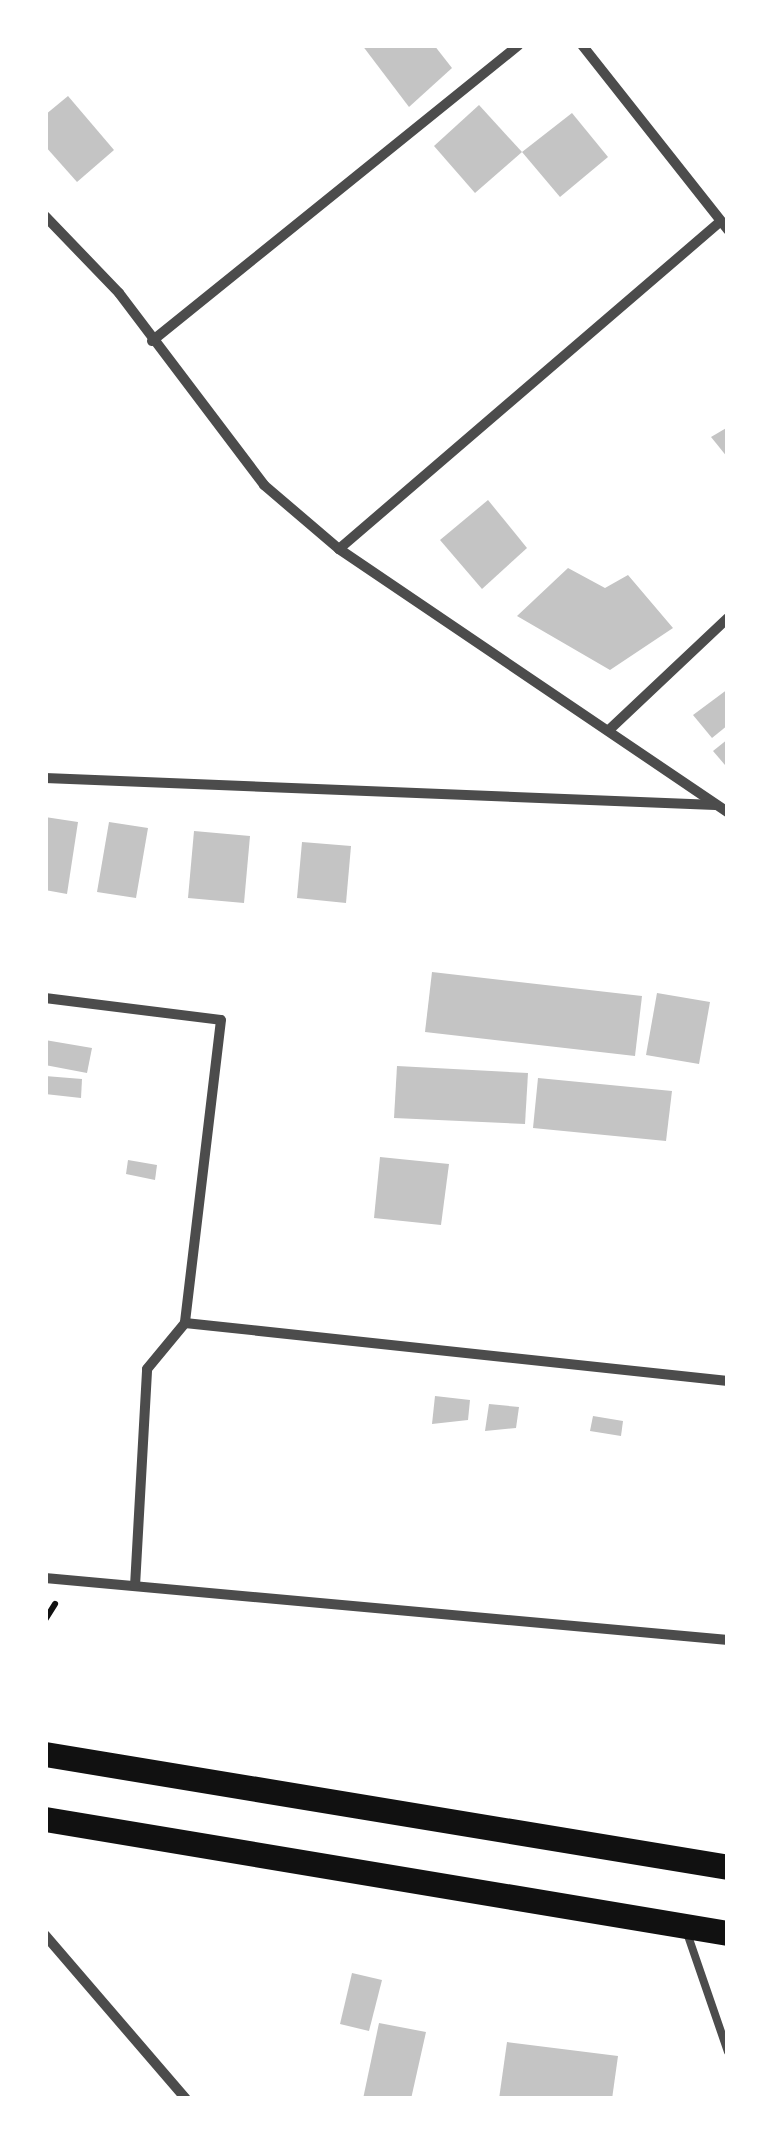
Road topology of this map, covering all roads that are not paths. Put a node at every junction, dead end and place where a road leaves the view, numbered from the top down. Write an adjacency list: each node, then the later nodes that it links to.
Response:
1 (519, 45): 5 (street)
2 (582, 45): 4 (street)
3 (45, 216): 5 (street)
4 (724, 225): 6 (street)
5 (152, 341): 6 (street)
6 (339, 550): 8 (street)
7 (728, 618): 8 (street)
8 (609, 730): 10 (street)
9 (45, 778): 10 (street)
10 (716, 805): 11 (street)
11 (728, 812)
12 (45, 998): 13 (street)
13 (185, 1323): 14 (street); 16 (street)
14 (728, 1381)
15 (45, 1578): 16 (street)
16 (136, 1586): 17 (street)
17 (728, 1640)
18 (45, 1754): 20 (main road)
19 (45, 1819): 21 (main road)
20 (728, 1867)
21 (685, 1926): 22 (main road); 24 (lane)
22 (728, 1933)
23 (45, 1935): 25 (street)
24 (728, 2052)
25 (186, 2099)

